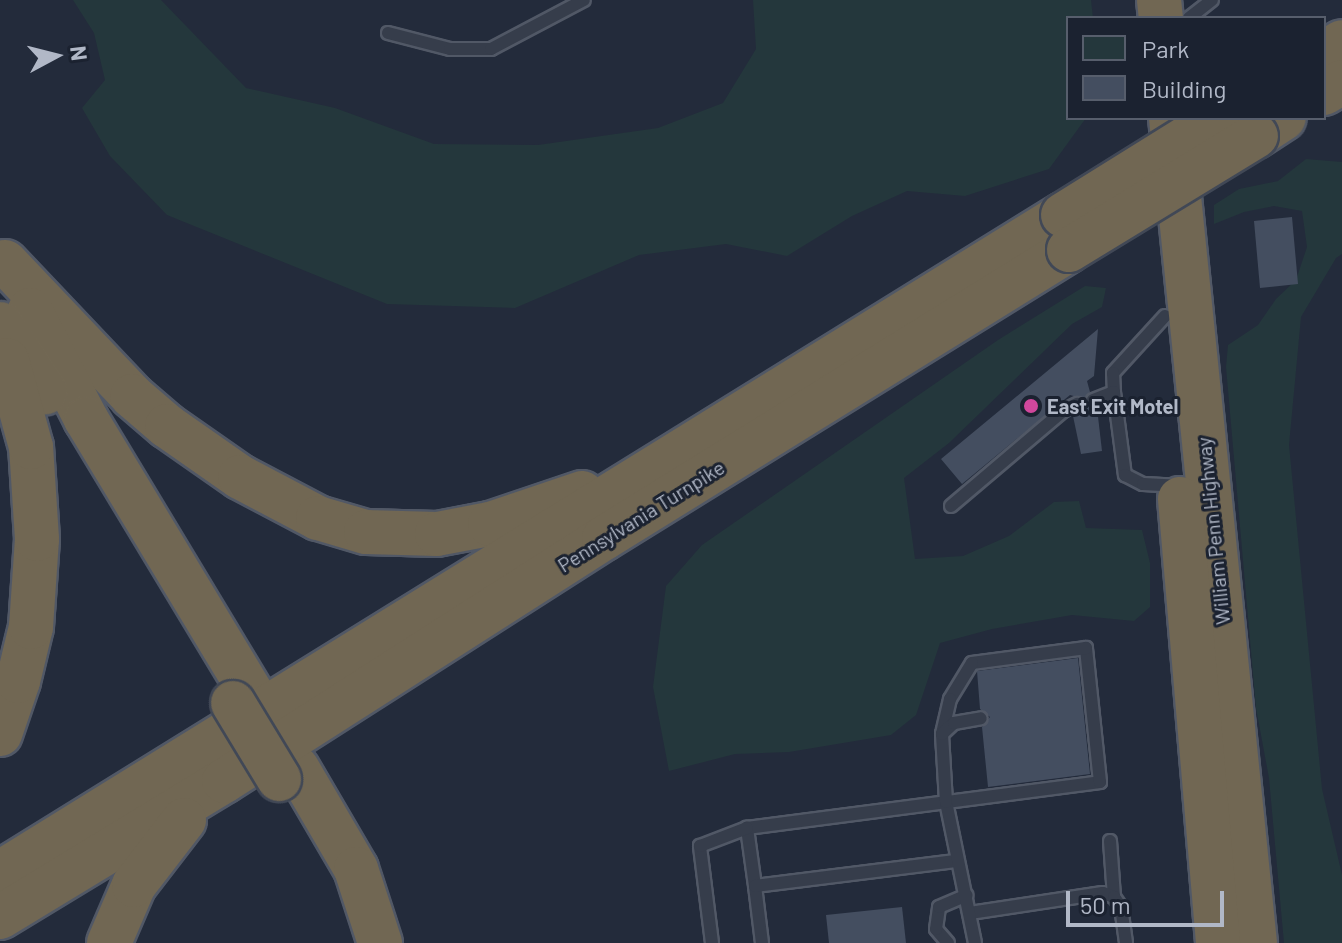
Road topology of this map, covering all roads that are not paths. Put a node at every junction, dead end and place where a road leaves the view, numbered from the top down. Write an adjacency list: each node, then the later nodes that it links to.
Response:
1 (584, 0): 4 (lane)
2 (1212, 0): 3 (lane)
3 (1192, 16)
4 (388, 33)
5 (1145, 120): 10 (highway, William Penn Highway)
6 (1171, 120): 44 (highway, William Penn Highway)
7 (1253, 124): 8 (highway, Pennsylvania Turnpike, bridge)
8 (1066, 233): 16 (highway, Pennsylvania Turnpike); 24 (highway, Pennsylvania Turnpike)
9 (2, 258): 16 (highway); 19 (highway)
10 (1165, 316): 13 (lane); 17 (highway, William Penn Highway)
11 (0, 324): 19 (highway)
12 (0, 343): 21 (highway)
13 (1114, 392): 14 (lane); 17 (lane)
14 (1093, 400)
15 (1077, 404): 18 (lane)
16 (664, 464): 29 (highway, Pennsylvania Turnpike)
17 (1178, 486): 43 (highway, William Penn Highway)
18 (951, 506)
19 (242, 697): 23 (highway)
20 (981, 718): 22 (lane)
21 (0, 734)
22 (942, 734): 25 (lane); 25 (lane)
23 (288, 774): 36 (highway); 37 (highway)
24 (224, 781): 34 (highway, Pennsylvania Turnpike); 35 (highway)
25 (946, 802): 26 (lane); 28 (lane)
26 (747, 828): 30 (lane); 38 (lane)
27 (1110, 841): 32 (lane)
28 (955, 861): 30 (lane); 31 (lane)
29 (0, 873)
30 (755, 886): 39 (lane)
31 (967, 895): 33 (lane); 40 (lane)
32 (1114, 897): 33 (lane); 42 (lane)
33 (970, 913): 41 (lane)
34 (0, 917)
35 (109, 943)
36 (356, 943)
37 (380, 943)
38 (712, 943)
39 (762, 943)
40 (948, 943)
41 (975, 943)
42 (1126, 943)
43 (1218, 943)
44 (1255, 943)

